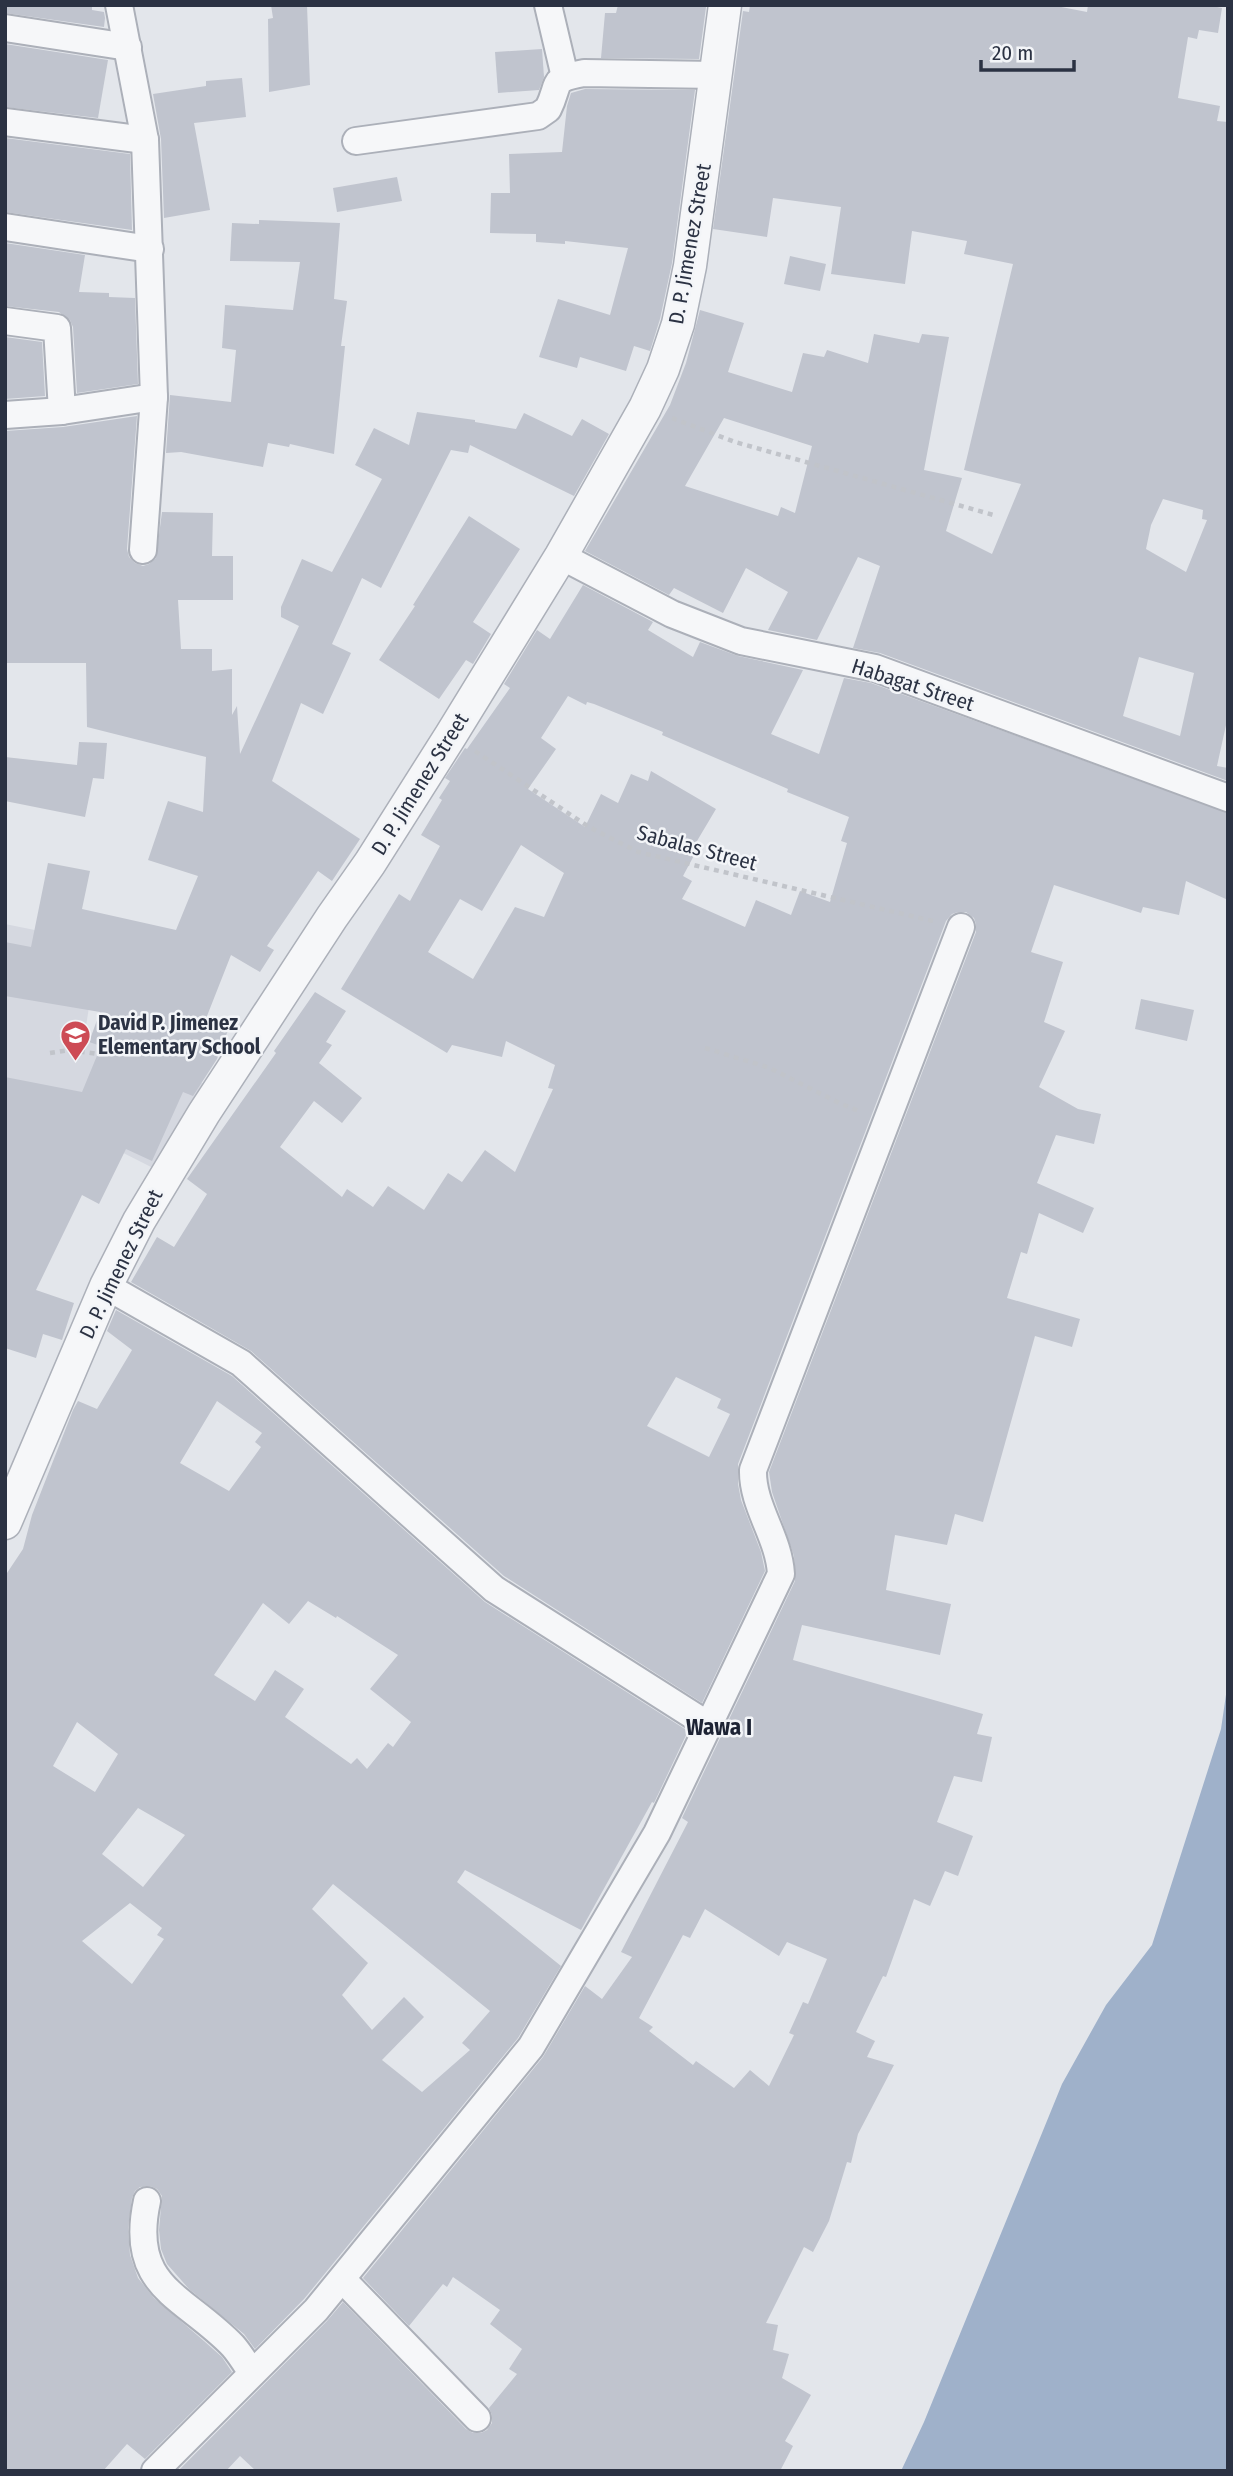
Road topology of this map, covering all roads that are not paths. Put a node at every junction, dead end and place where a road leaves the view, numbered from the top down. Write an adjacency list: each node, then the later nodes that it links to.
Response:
1 (119, 5): 5 (street)
2 (548, 5): 7 (street)
3 (725, 5): 6 (street, D. P. Jimenez Street)
4 (5, 28): 5 (street)
5 (128, 47): 9 (street)
6 (716, 75): 7 (street); 18 (street, D. P. Jimenez Street)
7 (565, 78): 10 (street)
8 (5, 122): 9 (street)
9 (145, 140): 12 (street)
10 (356, 141)
11 (5, 227): 12 (street)
12 (150, 249): 14 (street)
13 (5, 321): 15 (street)
14 (154, 397): 15 (street); 17 (street)
15 (62, 411): 16 (street)
16 (5, 415)
17 (144, 550)
18 (561, 556): 19 (street, Habagat Street); 21 (street, D. P. Jimenez Street)
19 (1228, 798)
20 (961, 927): 23 (street)
21 (106, 1286): 22 (street, D. P. Jimenez Street); 23 (street)
22 (5, 1523)
23 (708, 1725): 25 (street)
24 (147, 2201): 26 (street)
25 (342, 2279): 26 (street); 27 (street)
26 (252, 2373): 28 (street)
27 (477, 2418)
28 (155, 2471)

